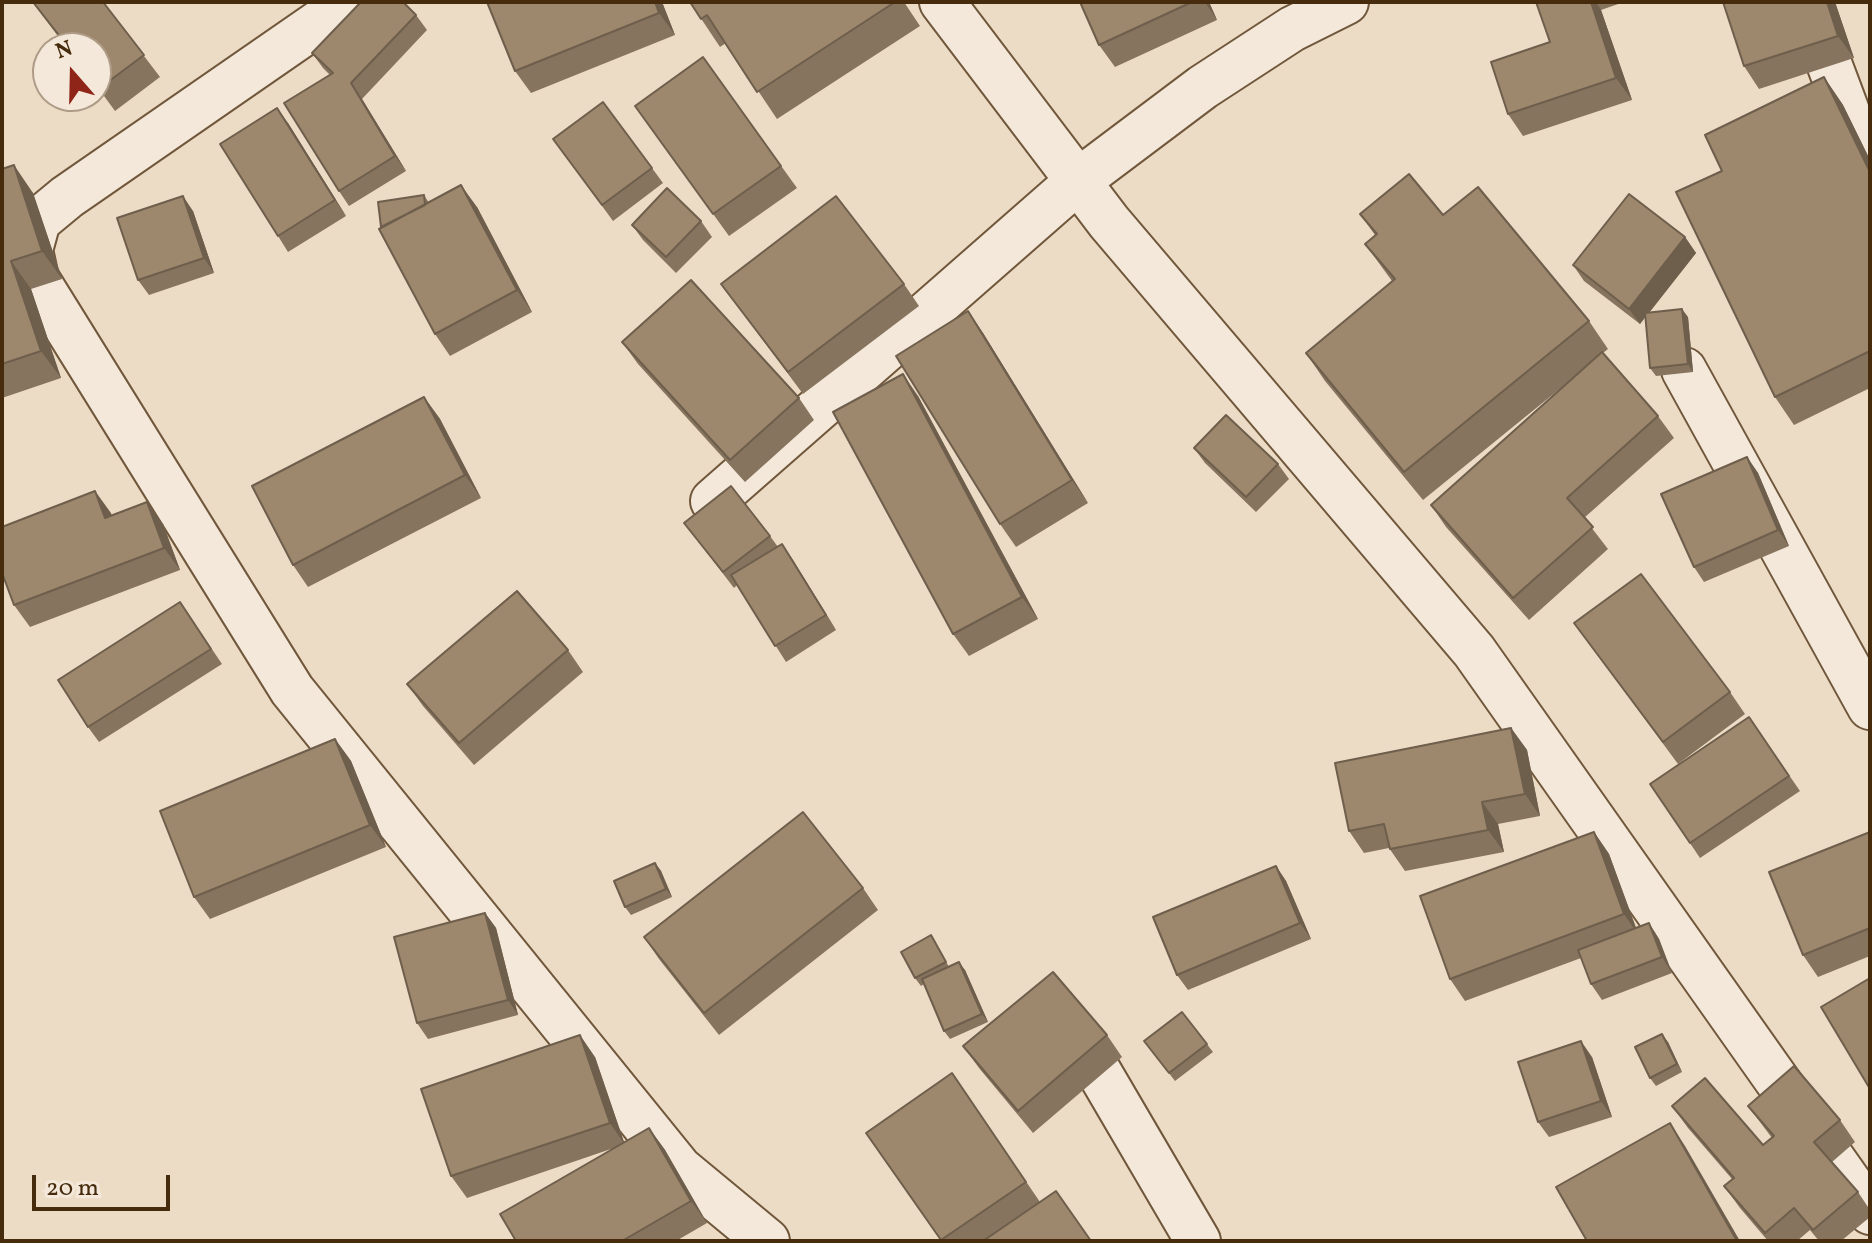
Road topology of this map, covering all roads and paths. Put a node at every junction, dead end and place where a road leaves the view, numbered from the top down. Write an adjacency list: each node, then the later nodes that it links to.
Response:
1 (349, 2): 12 (street)
2 (943, 2): 6 (street)
3 (1346, 2): 6 (street)
4 (1806, 2): 5 (street)
5 (1870, 173)
6 (1078, 181): 8 (street); 11 (street)
7 (1684, 370): 9 (street)
8 (713, 501)
9 (1870, 707)
10 (1085, 1048): 13 (street)
11 (1870, 1212)
12 (767, 1241)
13 (1198, 1241)

